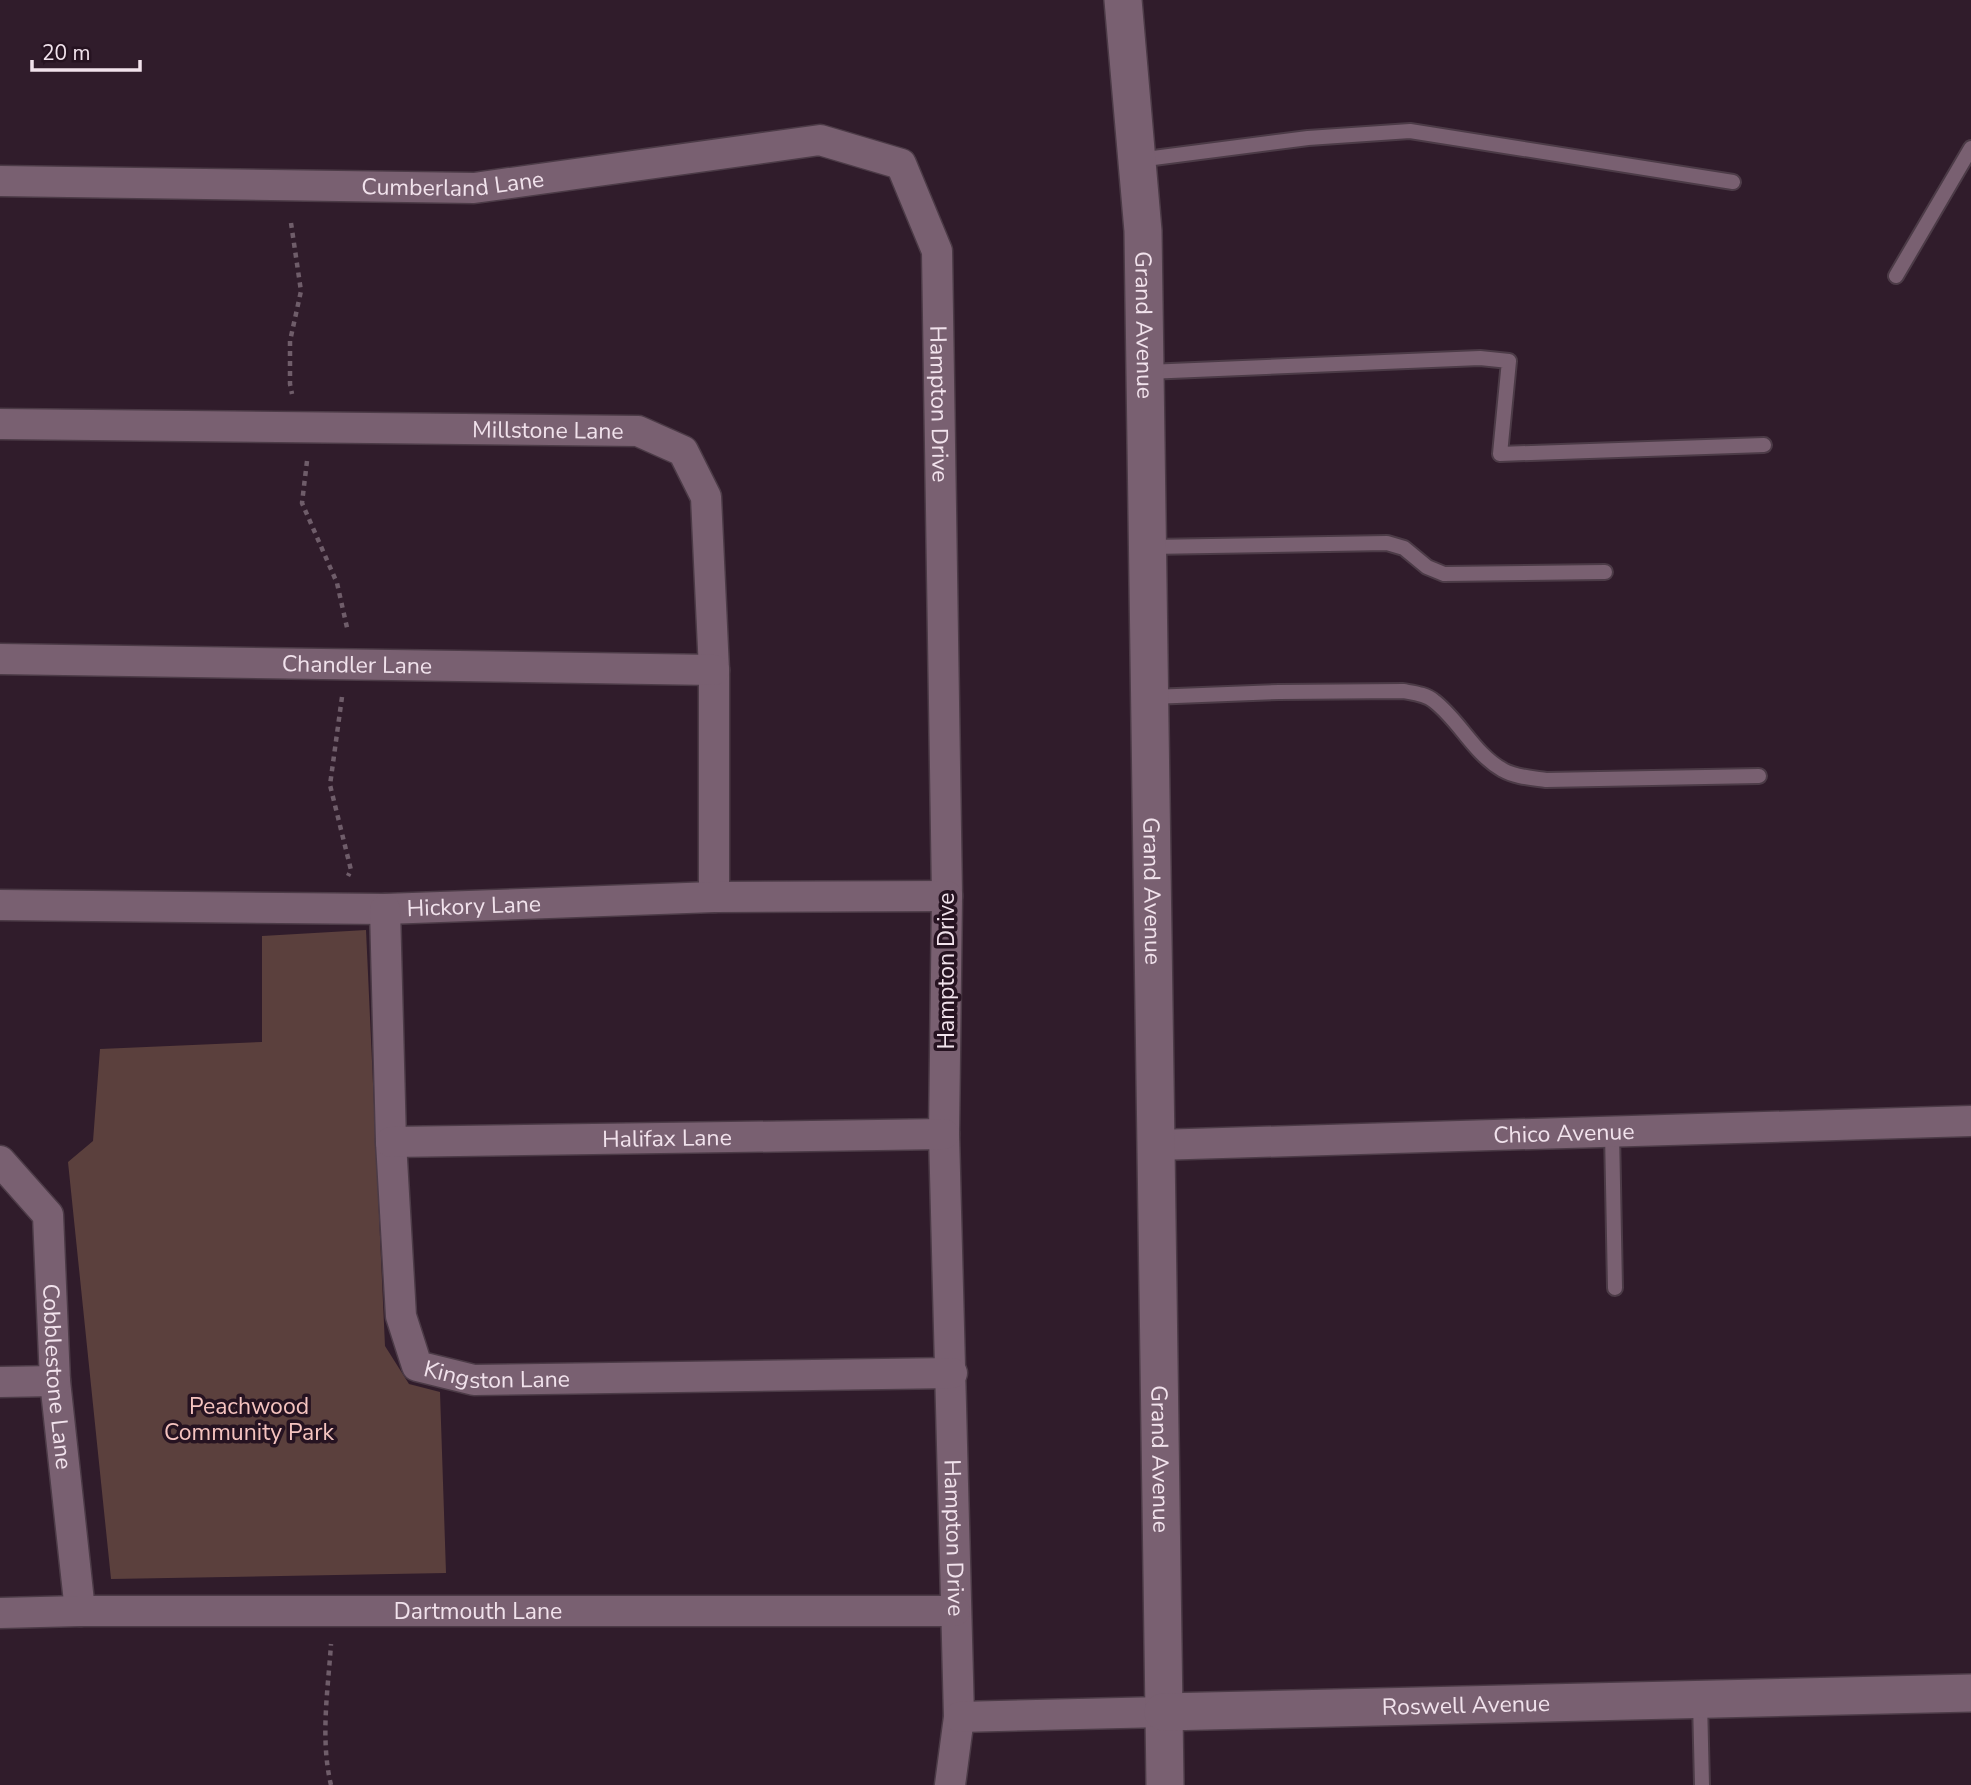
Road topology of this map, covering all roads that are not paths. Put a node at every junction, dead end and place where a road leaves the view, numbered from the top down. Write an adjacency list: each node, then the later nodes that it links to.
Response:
1 (1123, 0): 3 (street, Grand Avenue)
2 (1971, 148): 7 (lane)
3 (1137, 160): 6 (lane); 8 (street, Grand Avenue)
4 (901, 164): 5 (street, Cumberland Lane); 17 (street, Hampton Drive)
5 (0, 181)
6 (1733, 182)
7 (1896, 276)
8 (1145, 373): 10 (lane); 11 (street, Grand Avenue)
9 (0, 424): 14 (street, Millstone Lane)
10 (1764, 445)
11 (1148, 547): 12 (lane); 15 (street, Grand Avenue)
12 (1605, 572)
13 (0, 659): 14 (street, Chandler Lane)
14 (713, 670): 18 (street, Millstone Lane)
15 (1150, 697): 16 (lane); 25 (street, Grand Avenue)
16 (1759, 776)
17 (947, 896): 18 (street, Hickory Lane); 23 (street, Hampton Drive)
18 (715, 897): 20 (street, Hickory Lane)
19 (0, 905): 20 (street, Hickory Lane)
20 (385, 909): 24 (street, Kingston Lane)
21 (1971, 1121): 22 (street, Chico Avenue)
22 (1612, 1132): 25 (street, Chico Avenue); 27 (lane)
23 (944, 1134): 24 (street, Halifax Lane); 28 (street, Hampton Drive)
24 (391, 1142): 28 (street, Kingston Lane)
25 (1157, 1145): 36 (street, Grand Avenue)
26 (0, 1161): 29 (street, Cobblestone Lane)
27 (1615, 1289)
28 (951, 1373): 32 (street, Hampton Drive)
29 (55, 1381): 30 (street); 31 (street, Cobblestone Lane)
30 (0, 1382)
31 (80, 1611): 32 (street, Dartmouth Lane); 33 (street, Dartmouth Lane)
32 (955, 1611): 37 (street, Hampton Drive)
33 (0, 1614)
34 (1971, 1693): 35 (street, Roswell Avenue)
35 (1700, 1699): 36 (street, Roswell Avenue); 40 (lane)
36 (1163, 1712): 37 (street, Roswell Avenue); 39 (street, Grand Avenue)
37 (959, 1717): 38 (street, Hampton Drive)
38 (950, 1785)
39 (1165, 1785)
40 (1702, 1785)

